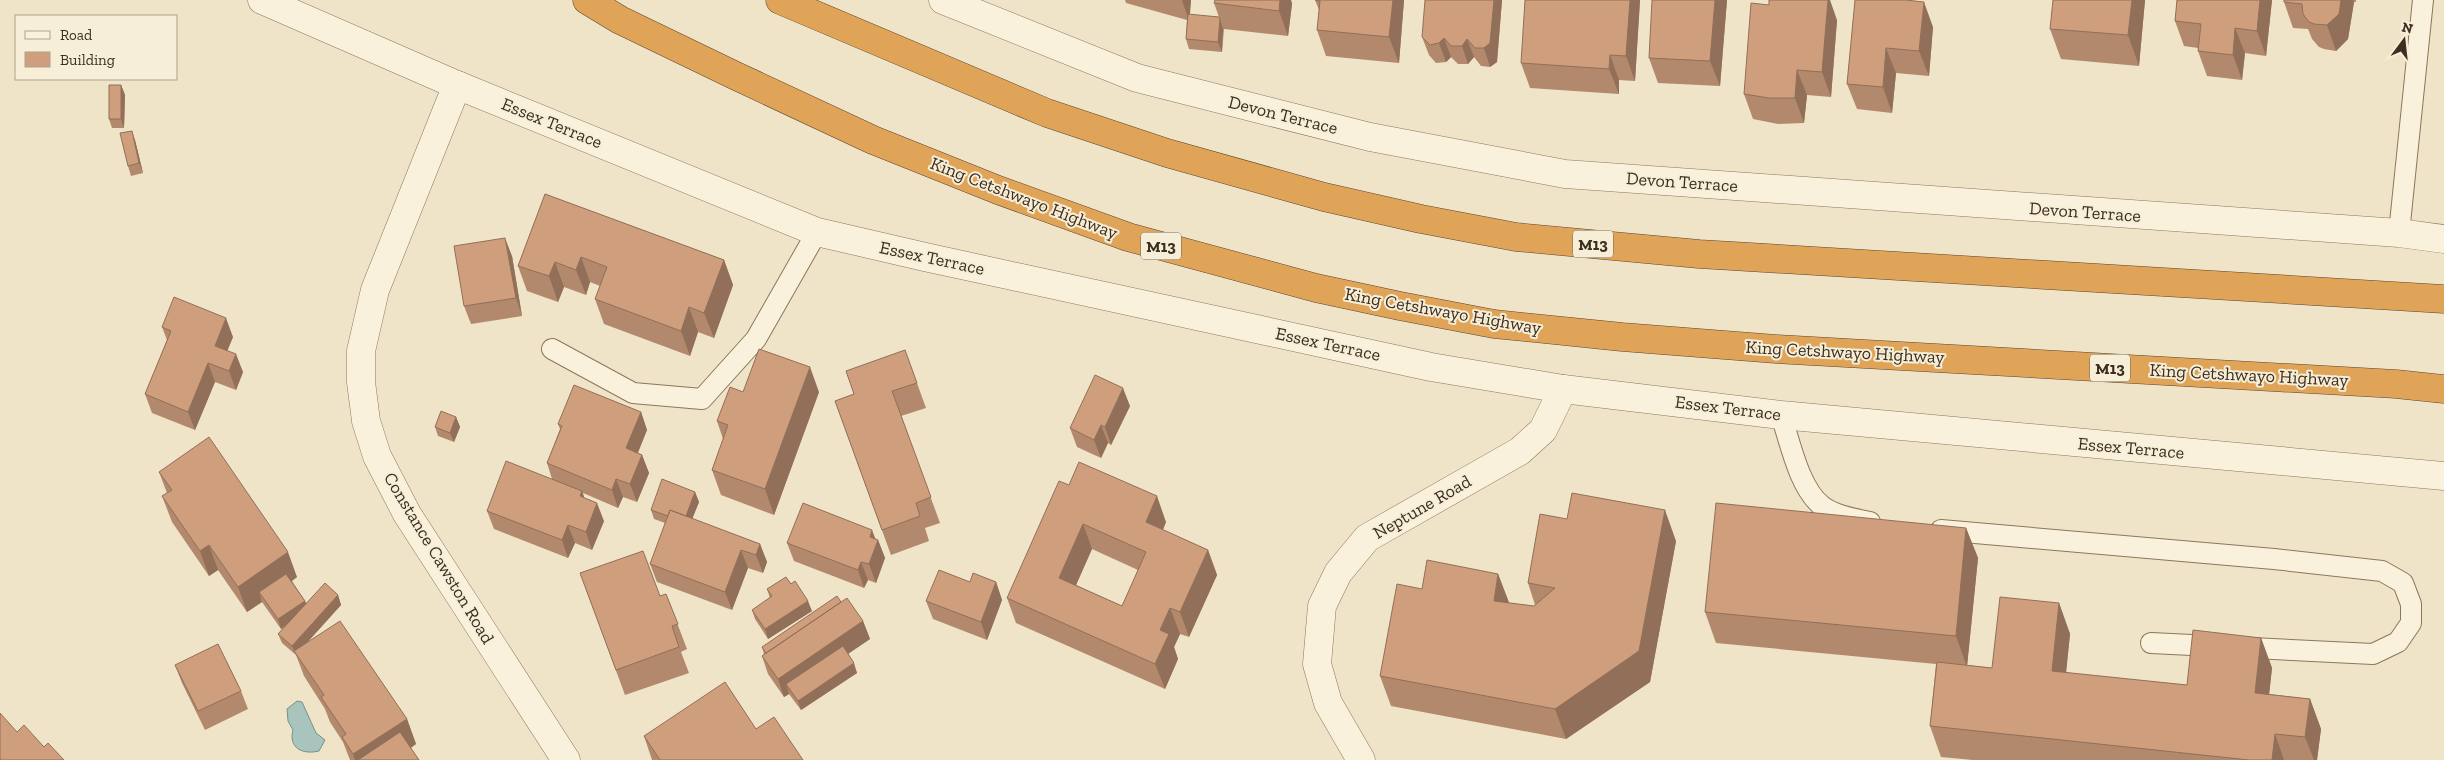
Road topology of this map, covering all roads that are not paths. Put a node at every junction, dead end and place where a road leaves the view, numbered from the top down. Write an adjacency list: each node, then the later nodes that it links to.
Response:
1 (262, 0): 6 (street, Essex Terrace)
2 (587, 0): 13 (highway, King Cetshwayo Highway / M13)
3 (780, 0): 10 (highway, M13)
4 (943, 0): 8 (street, Devon Terrace)
5 (2423, 0): 8 (lane)
6 (458, 86): 7 (street, Essex Terrace); 19 (street, Constance Cawston Road)
7 (817, 232): 11 (lane); 12 (street, Essex Terrace)
8 (2399, 234): 9 (street, Devon Terrace)
9 (2444, 239)
10 (2444, 298)
11 (552, 349)
12 (1563, 389): 14 (street, Essex Terrace); 20 (street, Neptune Road)
13 (2444, 389)
14 (1781, 415): 15 (street, Essex Terrace); 16 (lane)
15 (2444, 476)
16 (1884, 525)
17 (1923, 529): 18 (lane)
18 (2150, 643)
19 (566, 760)
20 (1362, 760)

